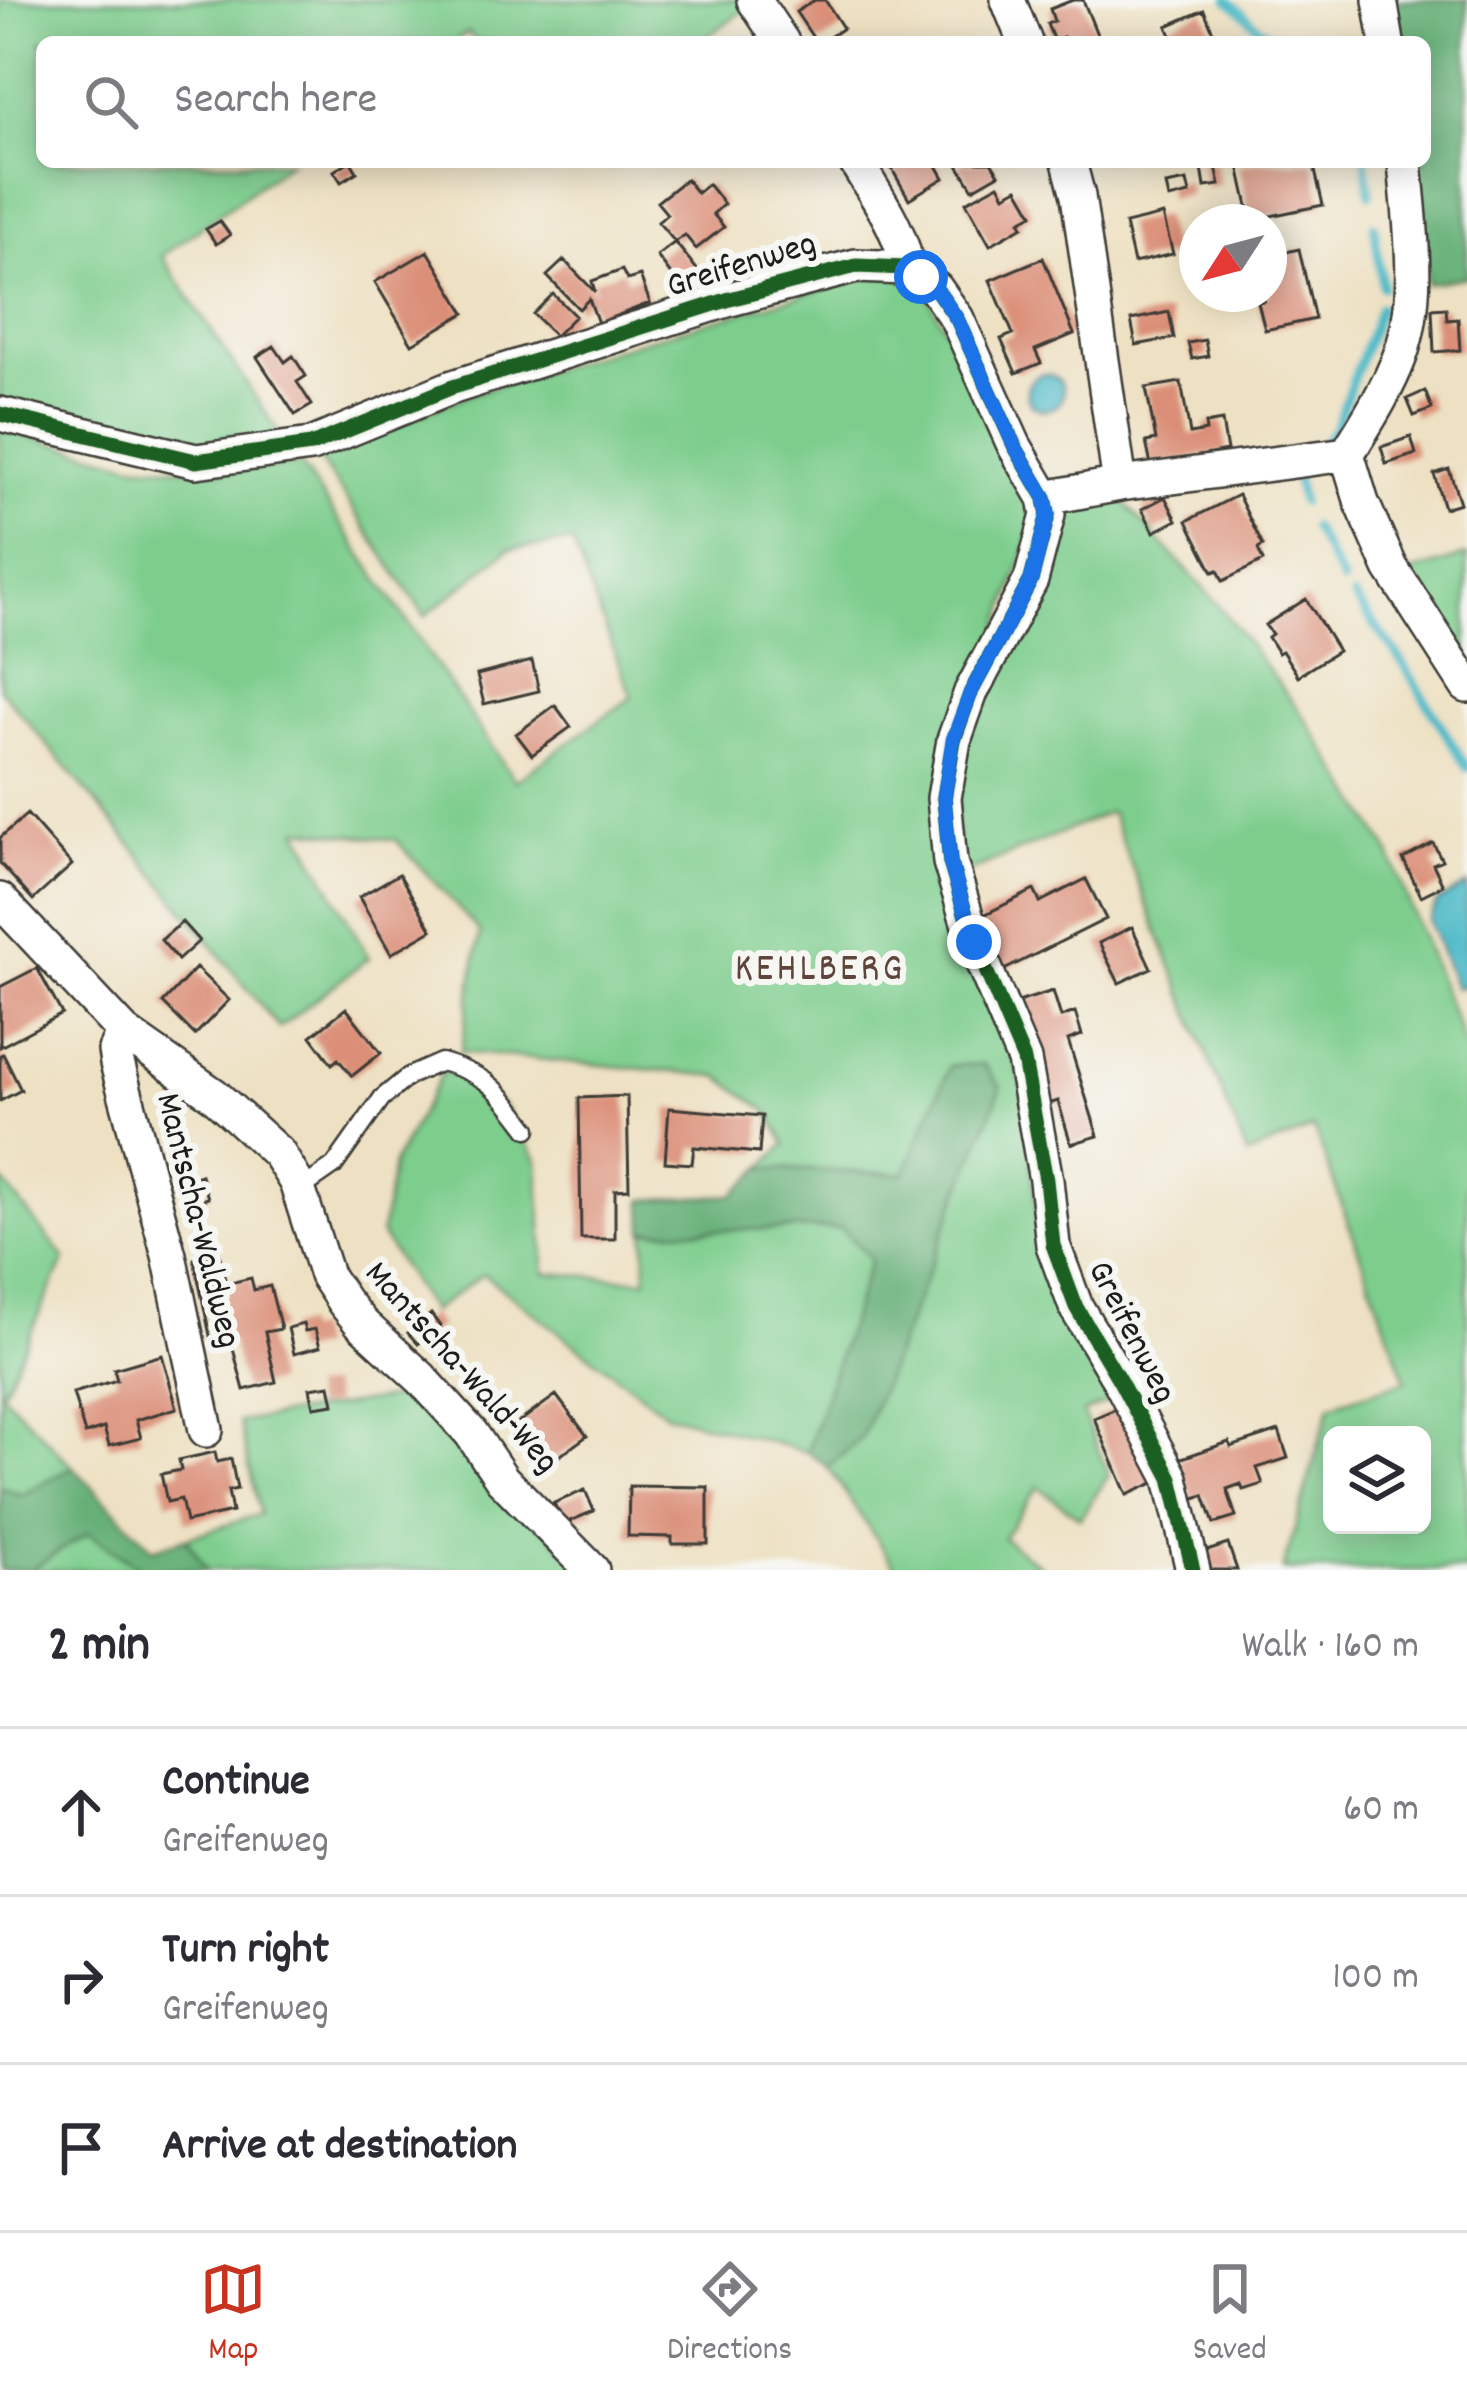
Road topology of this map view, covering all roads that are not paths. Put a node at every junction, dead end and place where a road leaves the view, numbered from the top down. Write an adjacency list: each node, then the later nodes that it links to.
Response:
1 (754, 0): 4 (street)
2 (1008, 0): 5 (street)
3 (1380, 0): 6 (street)
4 (778, 36)
5 (1023, 36)
6 (1386, 36)
7 (860, 168): 10 (street)
8 (1071, 168): 13 (street)
9 (1405, 168): 12 (street)
10 (907, 268): 11 (street, Greifenweg); 14 (street)
11 (0, 414)
12 (1347, 454): 13 (street); 15 (street)
13 (1120, 484): 14 (street)
14 (1045, 498): 22 (street, Greifenweg)
15 (1467, 686)
16 (0, 900): 17 (street, Mantscha-Wald-Weg)
17 (124, 1032): 19 (street, Mantscha-Wald-Weg); 20 (street, Mantscha-Waldweg)
18 (528, 1129): 19 (lane)
19 (298, 1191): 21 (street, Mantscha-Wald-Weg)
20 (206, 1430)
21 (592, 1570)
22 (1193, 1570)

